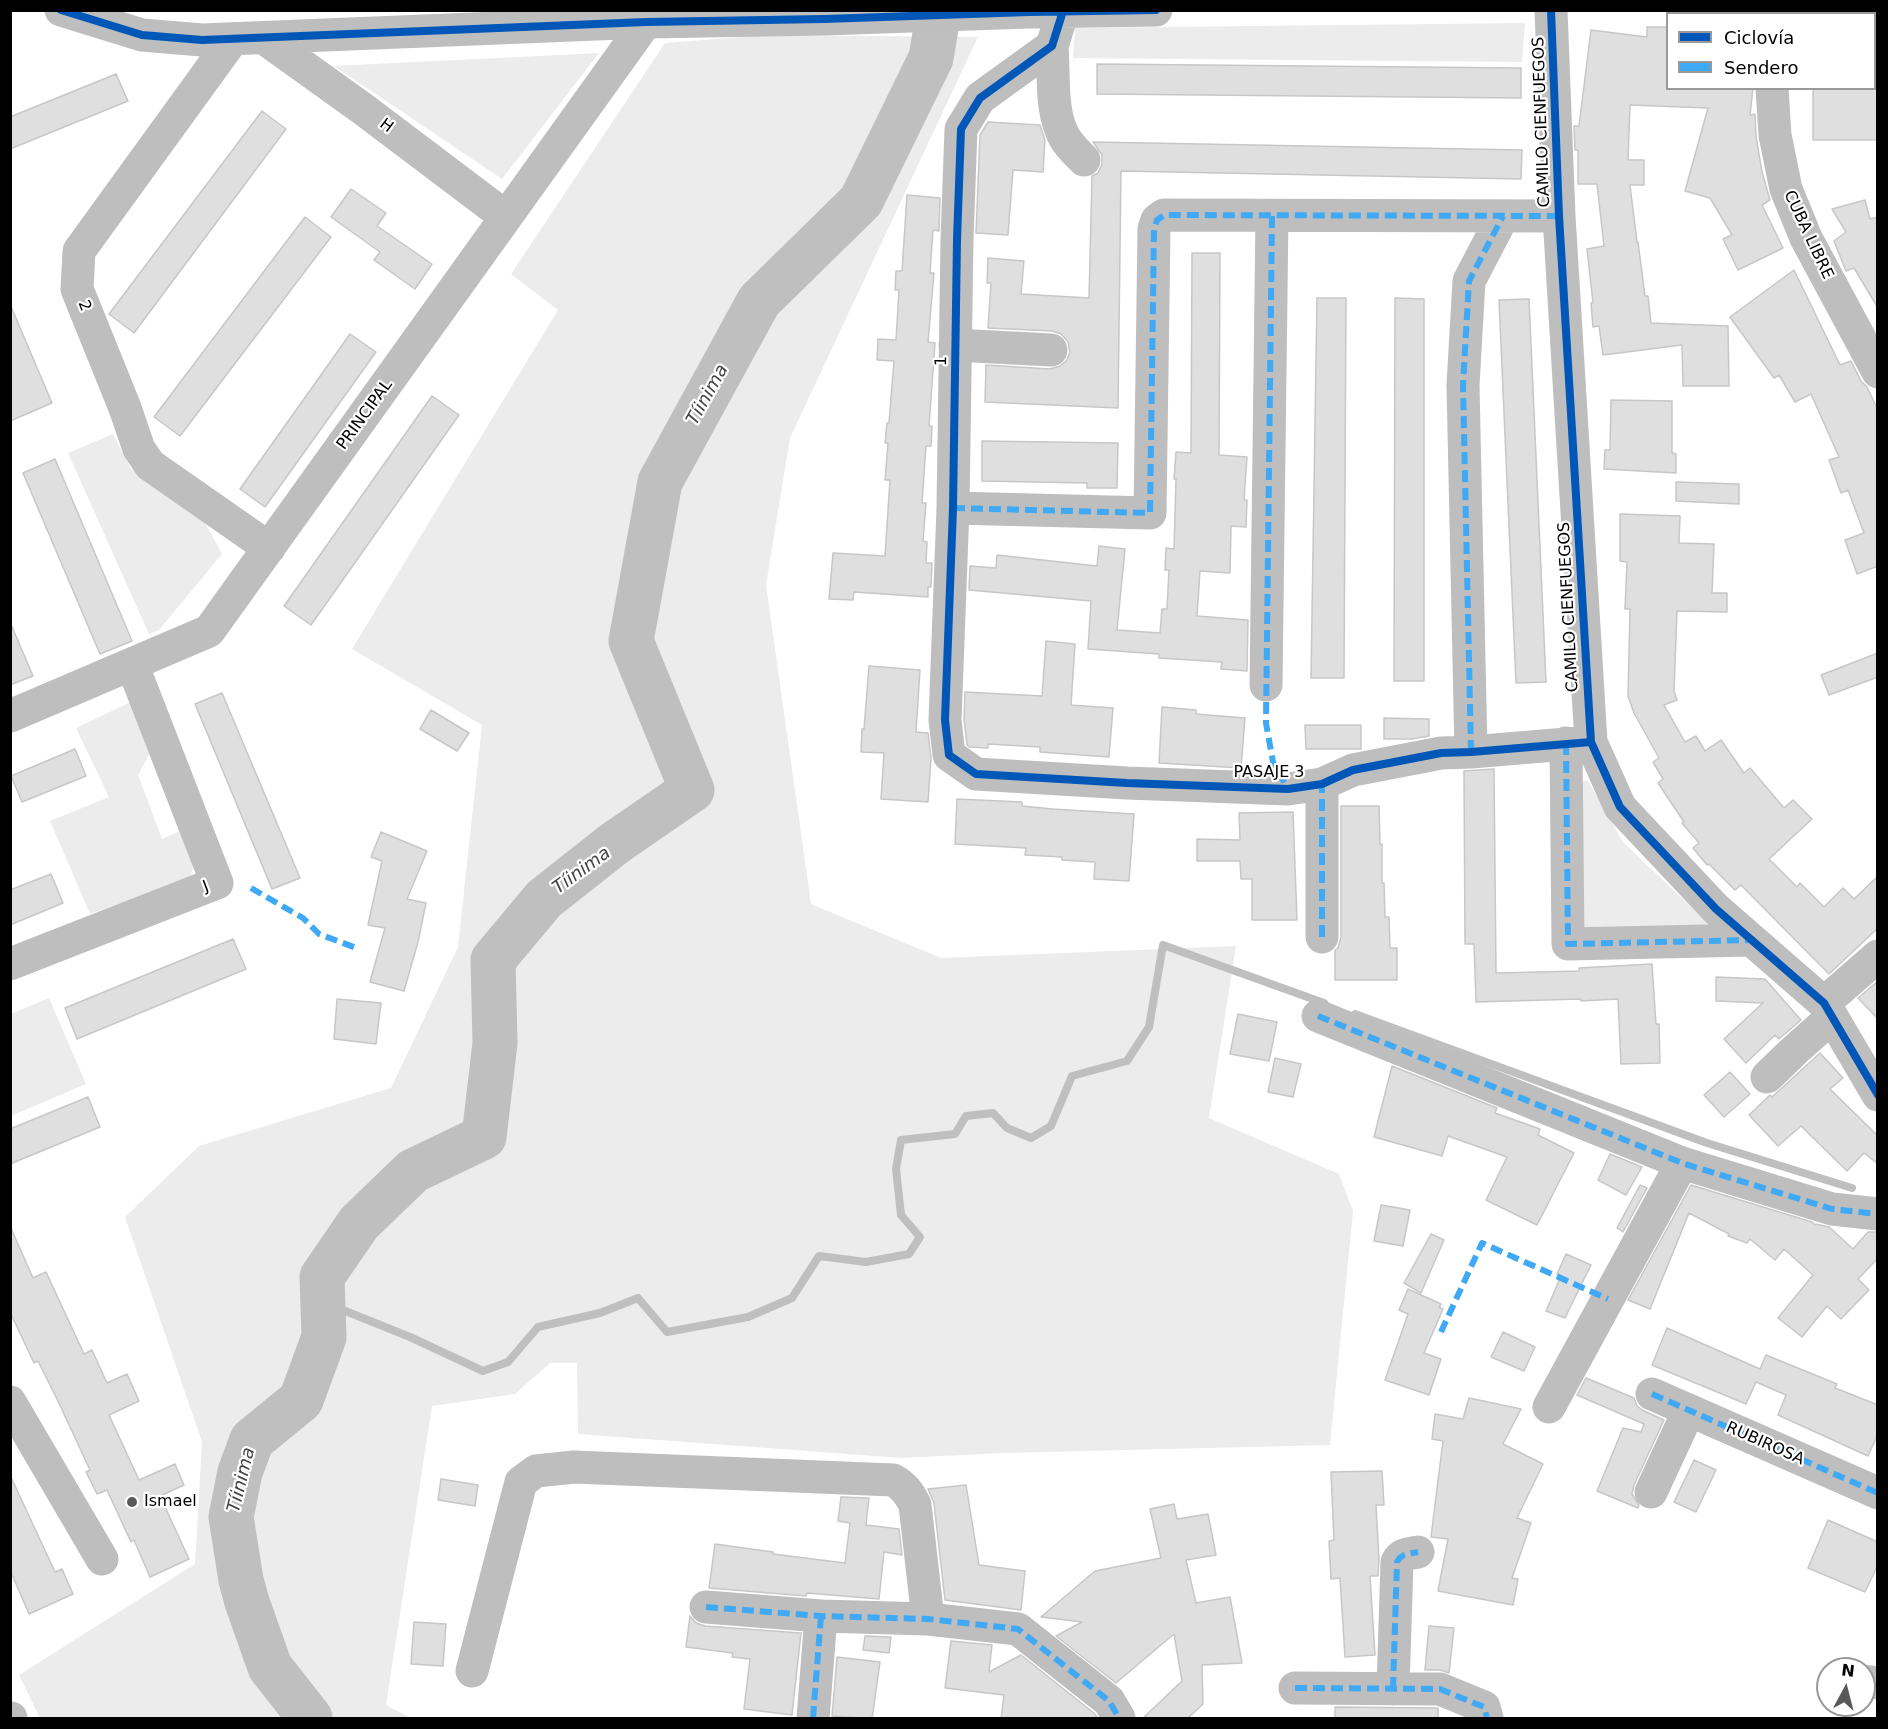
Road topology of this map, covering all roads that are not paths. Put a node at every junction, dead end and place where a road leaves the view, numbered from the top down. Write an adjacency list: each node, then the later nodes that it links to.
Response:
1 (61, 10): 9 (street)
2 (1156, 10): 5 (street)
3 (1551, 10): 15 (street, CAMILO CIENFUEGOS)
4 (1718, 10): 6 (street)
5 (1064, 12): 7 (street); 10 (street)
6 (1768, 12)
7 (775, 15): 8 (street)
8 (646, 22): 9 (street); 16 (street, PRINCIPAL)
9 (248, 39): 16 (street, H); 21 (street, 2)
10 (1052, 46): 12 (street); 17 (street, 1)
11 (1772, 90): 19 (street, CUBA LIBRE)
12 (1084, 160)
13 (1272, 216): 14 (street); 20 (street); 23 (street)
14 (1503, 216): 15 (street); 26 (street)
15 (1559, 216): 25 (street, CAMILO CIENFUEGOS)
16 (506, 217): 21 (street, PRINCIPAL)
17 (955, 345): 18 (street); 20 (street, 1)
18 (1051, 350)
19 (1878, 372)
20 (953, 508): 27 (street, 1)
21 (269, 548): 22 (street, PRINCIPAL)
22 (132, 664): 24 (street, PRINCIPAL); 32 (street, J)
23 (1266, 685)
24 (10, 716)
25 (1578, 742): 26 (street, PASAJE 3); 30 (street, CAMILO CIENFUEGOS); 30 (street)
26 (1471, 752): 28 (street, PASAJE 3)
27 (949, 755): 28 (street, PASAJE 3)
28 (1322, 784): 29 (street)
29 (1322, 937)
30 (1751, 940): 33 (street, CAMILO CIENFUEGOS)
31 (1878, 956): 33 (street)
32 (10, 964)
33 (1828, 1010): 35 (street); 36 (street, CAMILO CIENFUEGOS)
34 (1318, 1016): 37 (street)
35 (1767, 1077)
36 (1878, 1095)
37 (1682, 1163): 38 (street); 41 (street)
38 (1878, 1214)
39 (1652, 1394): 42 (street, RUBIROSA)
40 (10, 1402): 46 (street)
41 (1550, 1407)
42 (1689, 1410): 43 (street); 44 (street, RUBIROSA)
43 (1651, 1492)
44 (1878, 1493)
45 (1418, 1552): 52 (street)
46 (102, 1558)
47 (706, 1607): 48 (street)
48 (821, 1616): 49 (street); 53 (street)
49 (928, 1619): 50 (street); 54 (street)
50 (472, 1671)
51 (1295, 1688): 52 (street)
52 (1393, 1689): 55 (street)
53 (813, 1719)
54 (1119, 1719)
55 (1487, 1719)

